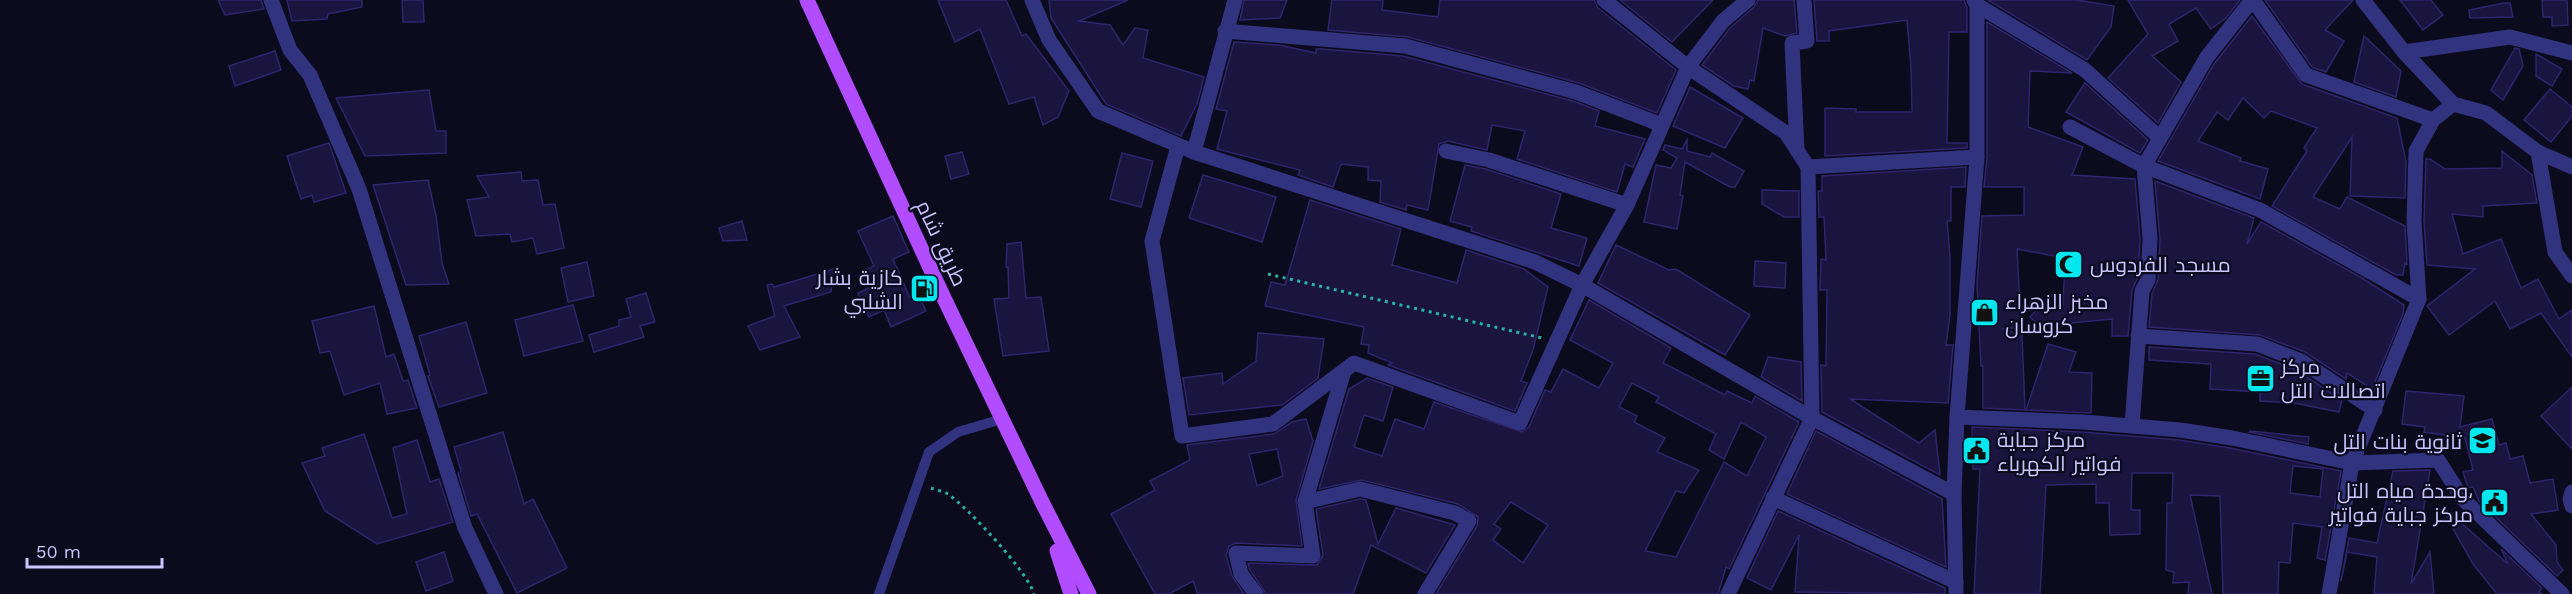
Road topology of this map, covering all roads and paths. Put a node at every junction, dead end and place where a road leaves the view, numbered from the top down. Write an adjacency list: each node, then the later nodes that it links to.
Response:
1 (271, 0): 51 (street)
2 (807, 0): 39 (main road, طريق شام)
3 (1032, 0): 20 (street)
4 (1234, 0): 11 (street)
5 (1605, 0): 14 (street)
6 (1748, 0): 14 (street)
7 (1804, 0): 21 (street)
8 (2252, 0): 16 (street); 19 (street)
9 (2363, 0): 12 (street)
10 (1976, 3): 19 (street); 25 (street)
11 (1225, 30): 17 (street); 23 (street)
12 (2404, 52): 13 (street); 15 (street)
13 (2572, 53)
14 (1688, 67): 17 (street); 21 (street)
15 (2453, 104): 16 (street); 24 (street)
16 (2433, 120): 33 (street)
17 (1662, 124): 29 (street)
18 (2070, 127): 26 (street)
19 (2160, 138): 26 (street)
20 (1178, 146): 23 (street); 36 (street)
21 (1797, 150): 27 (street)
22 (1446, 151): 29 (street)
23 (1194, 152): 32 (street)
24 (2538, 152): 28 (street); 31 (street)
25 (1977, 157): 27 (street); 38 (street)
26 (2144, 166): 33 (street); 34 (street)
27 (1808, 167): 40 (street)
28 (2572, 167)
29 (1627, 205): 32 (street)
30 (1268, 274): 35 (path)
31 (2572, 276)
32 (1582, 285): 35 (street); 40 (street)
33 (2419, 298): 37 (street)
34 (2138, 336): 37 (street); 41 (street)
35 (1555, 341): 36 (street)
36 (1344, 371): 48 (street)
37 (2375, 410): 42 (street)
38 (1957, 417): 41 (street); 45 (street)
39 (1002, 418): 43 (lane); 47 (main road, طريق شام)
40 (1812, 418): 45 (street); 46 (street)
41 (2132, 425): 42 (street)
42 (2352, 463): 59 (street); 60 (street)
43 (917, 484): 52 (lane); 53 (path)
44 (2572, 492): 49 (street)
45 (1954, 494): 50 (street)
46 (1773, 498): 50 (street); 58 (street)
47 (1042, 502): 54 (main road); 55 (main road)
48 (1305, 502): 56 (street); 57 (street)
49 (2572, 506)
50 (1956, 588)
51 (496, 594)
52 (879, 594)
53 (1034, 594)
54 (1071, 594)
55 (1089, 594)
56 (1256, 594)
57 (1425, 594)
58 (1728, 594)
59 (2329, 594)
60 (2562, 594)

